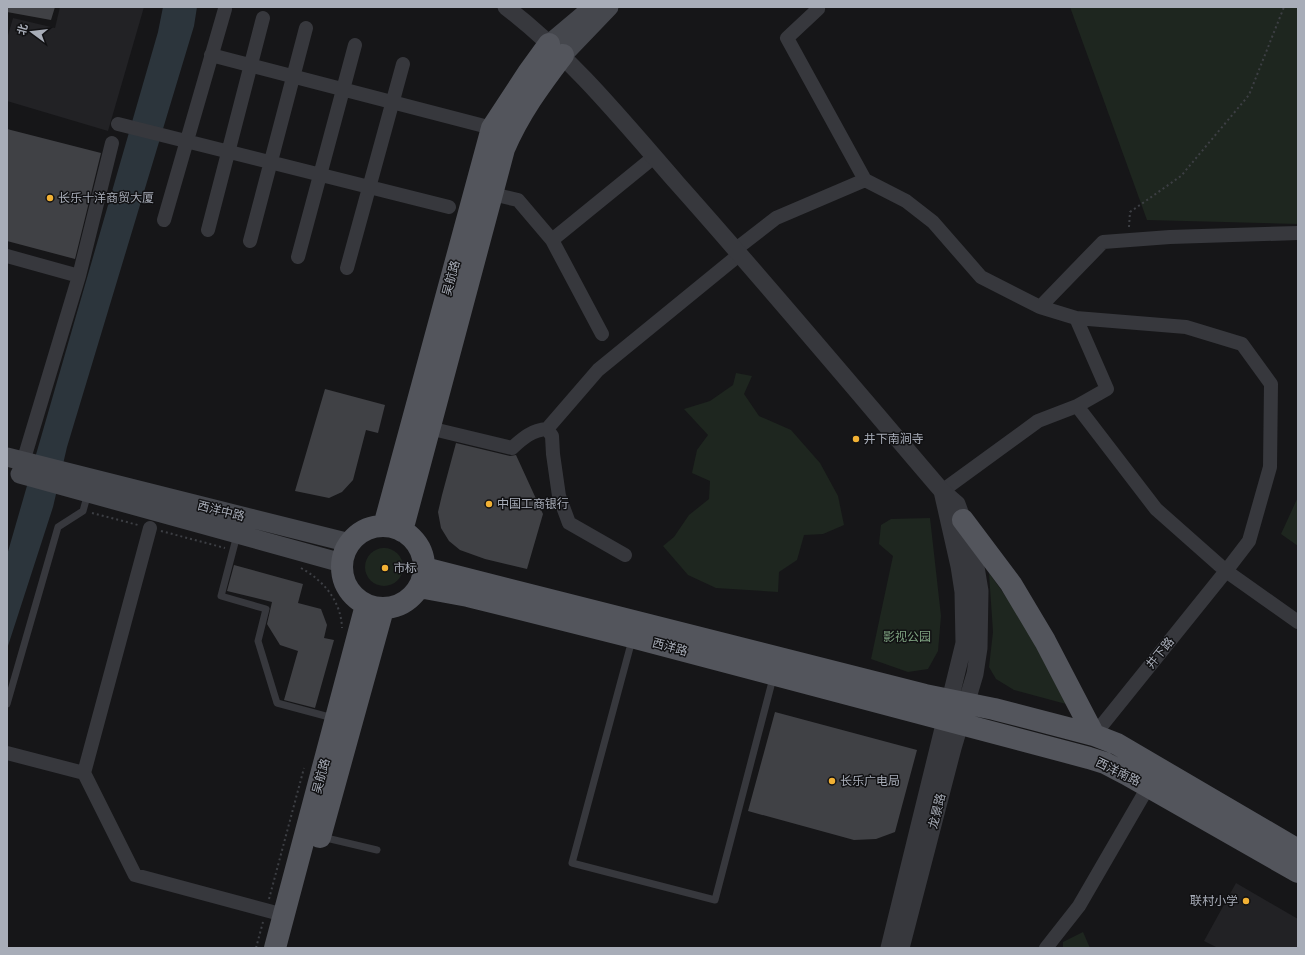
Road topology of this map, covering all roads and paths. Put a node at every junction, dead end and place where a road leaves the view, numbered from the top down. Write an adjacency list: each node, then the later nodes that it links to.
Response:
1 (506, 7): 10 (street, 龙景路)
2 (593, 7): 10 (main road)
3 (609, 7): 10 (main road)
4 (816, 7): 25 (street)
5 (1284, 7): 33 (path)
6 (225, 9): 11 (street)
7 (263, 18): 13 (street)
8 (306, 28): 14 (street)
9 (355, 45): 15 (street)
10 (556, 50): 18 (main road, 吴航路); 22 (street, 龙景路); 27 (main road, 吴航路)
11 (211, 55): 13 (street); 19 (street)
12 (403, 64): 16 (street)
13 (251, 65): 14 (street); 21 (street)
14 (294, 76): 15 (street); 23 (street)
15 (343, 89): 16 (street); 24 (street)
16 (392, 102): 18 (street); 26 (street)
17 (118, 124): 19 (street)
18 (492, 128): 47 (main road, 吴航路)
19 (186, 142): 21 (street); 29 (street)
20 (112, 143): 39 (street)
21 (228, 153): 23 (street); 30 (street)
22 (654, 157): 32 (street); 35 (street, 龙景路)
23 (271, 163): 24 (street); 34 (street)
24 (320, 176): 26 (street); 37 (street)
25 (865, 180): 35 (street); 40 (street, 井下路)
26 (369, 188): 28 (street); 38 (street)
27 (492, 194): 32 (street); 44 (main road, 吴航路)
28 (449, 207)
29 (164, 220)
30 (208, 230)
31 (1298, 233): 33 (street)
32 (552, 240): 42 (street)
33 (1127, 240): 40 (street)
34 (250, 241)
35 (738, 251): 45 (street); 49 (street, 龙景路)
36 (7, 256): 39 (street)
37 (298, 257)
38 (347, 268)
39 (79, 276): 46 (street)
40 (1040, 307): 41 (street, 井下路)
41 (1076, 318): 43 (street); 59 (street, 井下路)
42 (602, 334)
43 (1077, 406): 49 (street); 59 (street)
44 (429, 428): 45 (street); 47 (main road, 吴航路)
45 (547, 429): 57 (street)
46 (12, 463): 48 (main road)
47 (406, 480): 53 (main road, 吴航路)
48 (90, 486): 51 (main road, 西洋中路); 54 (main road, 西洋中路); 67 (lane)
49 (942, 492): 50 (street, 龙景路); 69 (street)
50 (963, 520): 69 (street, 龙景路); 71 (main road)
51 (277, 524): 55 (main road, 西洋中路); 56 (main road)
52 (150, 528): 73 (street)
53 (393, 528): 55 (main road); 60 (main road)
54 (237, 534): 56 (main road, 西洋中路); 70 (lane)
55 (350, 543): 58 (main road)
56 (272, 544): 58 (main road, 西洋中路)
57 (625, 555)
58 (342, 563): 62 (main road)
59 (1226, 571): 63 (street); 71 (street, 井下路)
60 (422, 578): 61 (main road, 西洋路); 62 (main road)
61 (470, 588): 64 (main road, 西洋路); 68 (main road, 西洋路)
62 (374, 607): 66 (main road, 吴航路)
63 (1298, 622)
64 (632, 637): 65 (main road, 西洋路); 65 (lane)
65 (774, 675): 68 (main road, 西洋路)
66 (355, 679): 70 (main road, 吴航路); 75 (main road, 吴航路)
67 (7, 704)
68 (923, 704): 69 (main road, 西洋南路)
69 (955, 712): 71 (main road, 西洋南路); 74 (main road, 西洋南路); 82 (street); 83 (street, 龙景路)
70 (336, 719): 79 (main road, 吴航路)
71 (1094, 736): 77 (main road, 西洋南路)
72 (7, 754): 73 (street)
73 (84, 773): 79 (street)
74 (1148, 787): 78 (main road, 西洋南路); 84 (street)
75 (320, 836): 76 (lane); 81 (main road, 吴航路)
76 (376, 850)
77 (1298, 850)
78 (1298, 872)
79 (284, 915): 80 (main road, 吴航路)
80 (275, 948)
81 (291, 948)
82 (889, 948)
83 (901, 948)
84 (1046, 948)

